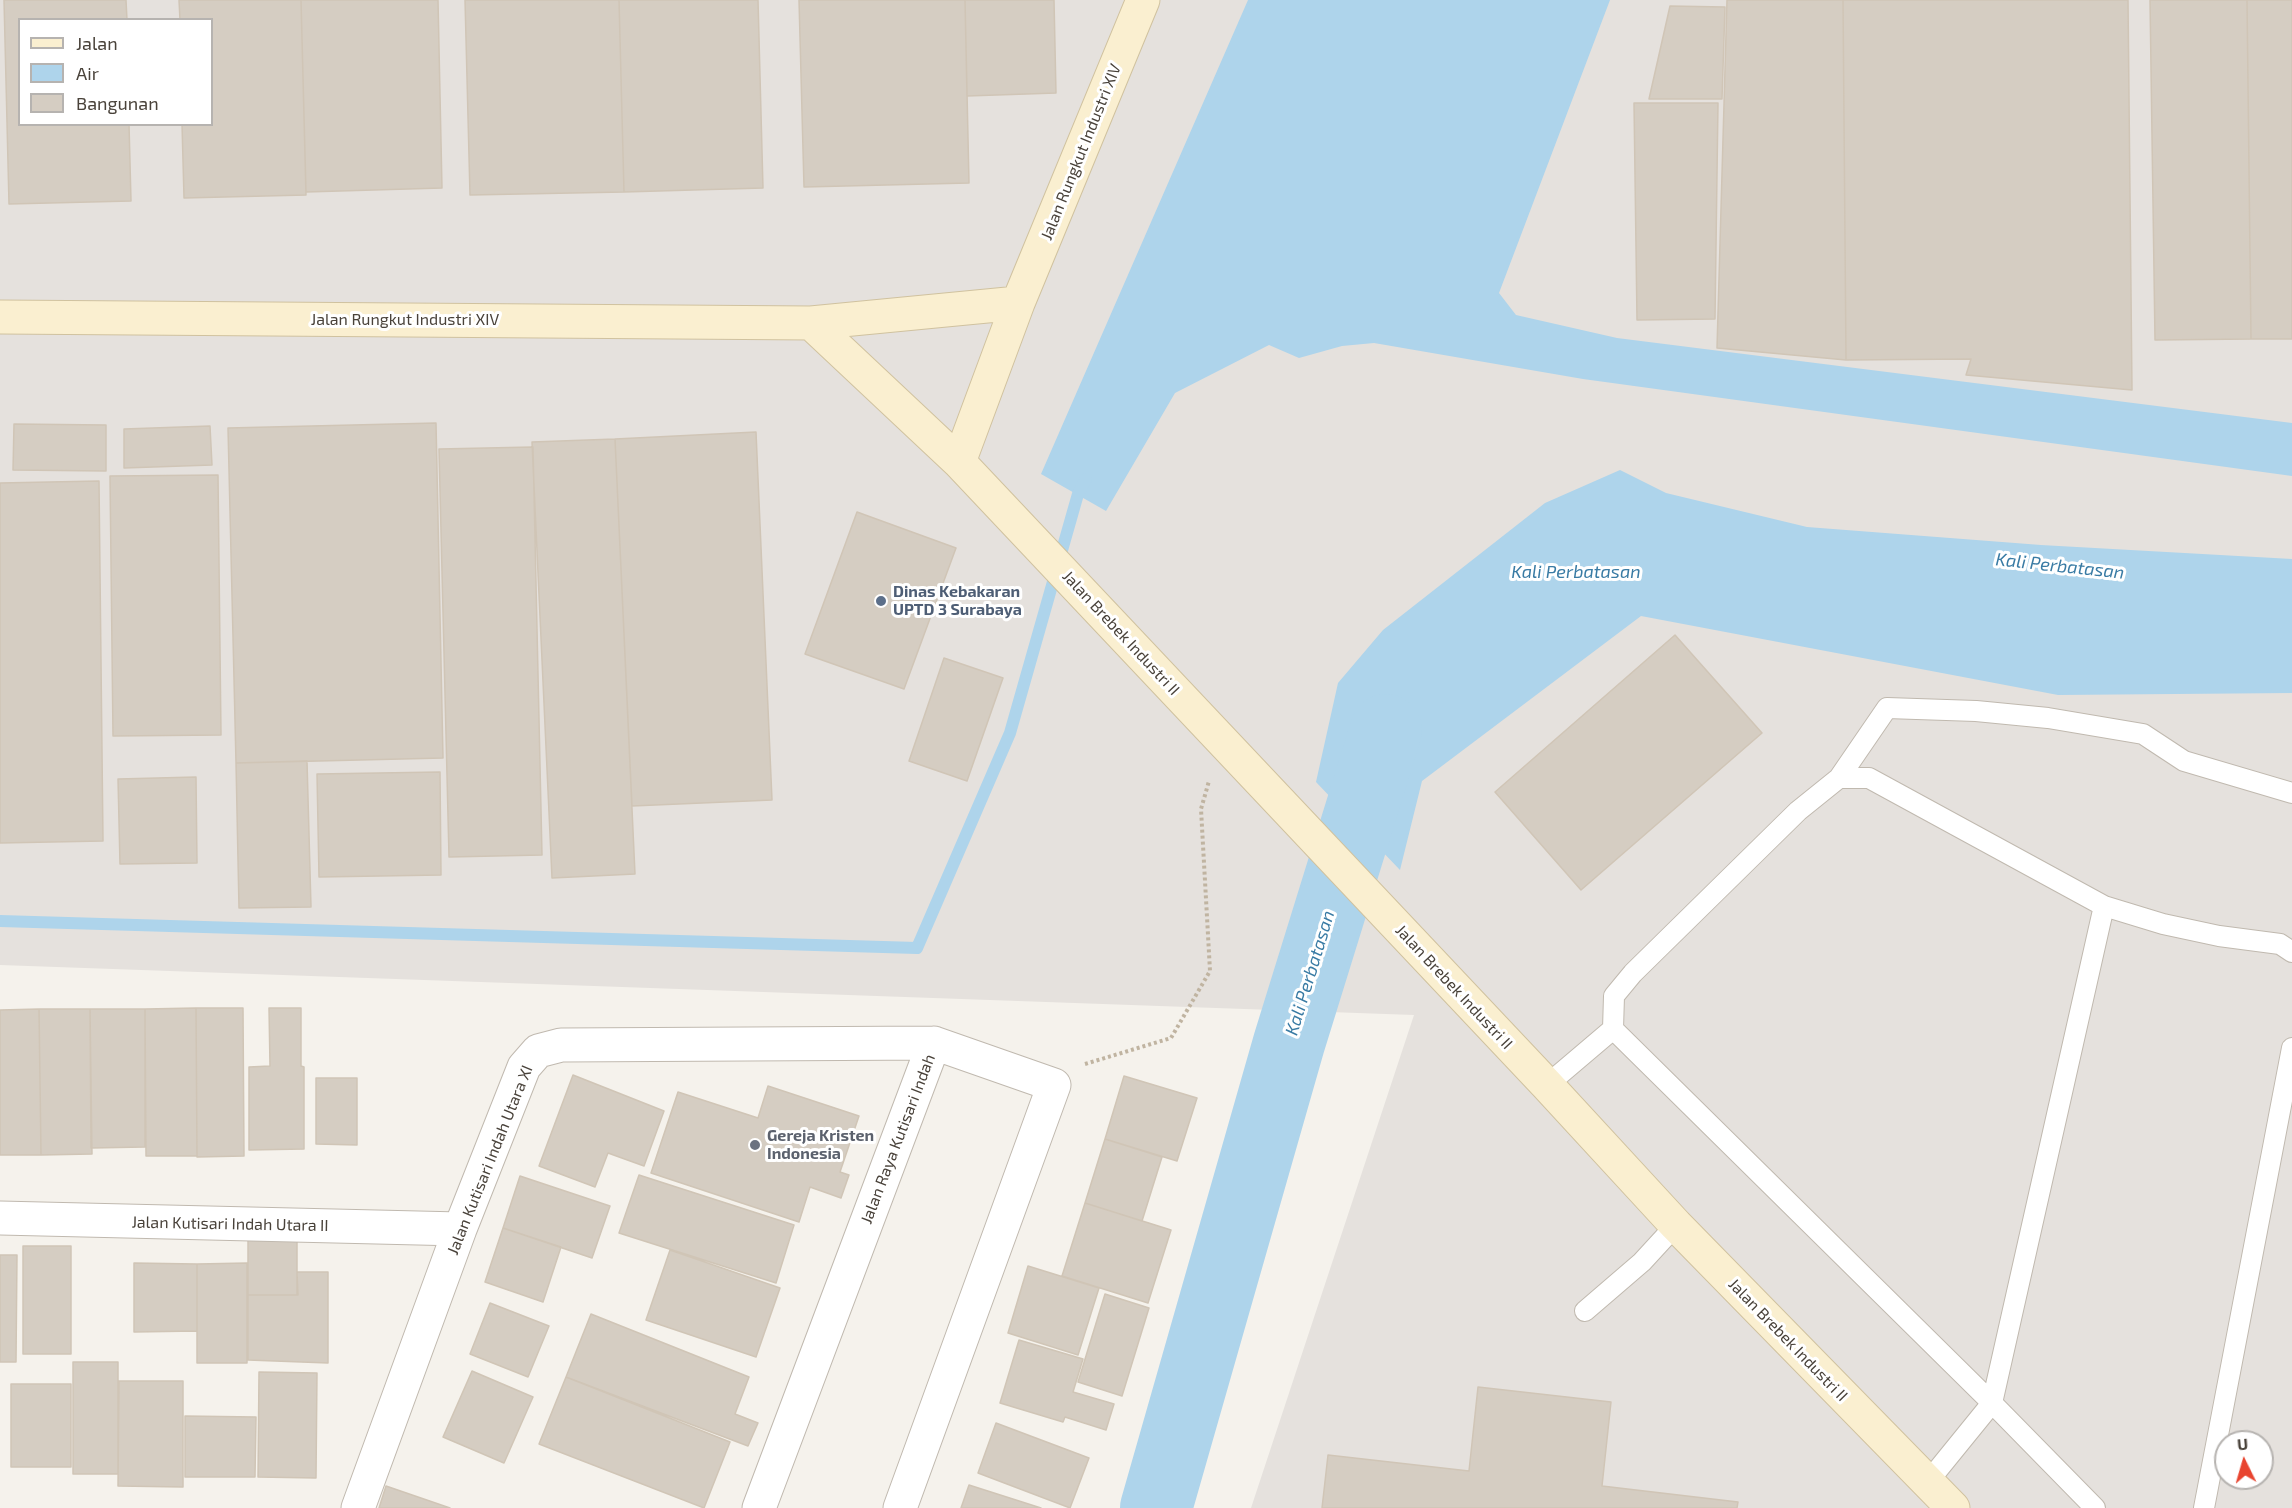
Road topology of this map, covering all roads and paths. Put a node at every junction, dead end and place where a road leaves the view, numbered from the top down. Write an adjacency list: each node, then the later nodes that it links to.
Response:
1 (1143, 0): 2 (street, Jalan Rungkut Industri XIV)
2 (1018, 303): 4 (street, Jalan Rungkut Industri XIV); 5 (street, Jalan Rungkut Industri XIV)
3 (0, 317): 4 (street, Jalan Rungkut Industri XIV)
4 (811, 323): 5 (street)
5 (959, 462): 6 (street, Jalan Brebek Industri II)
6 (1221, 740): 14 (path); 15 (street, Jalan Brebek Industri II)
7 (1839, 778): 8 (lane); 9 (lane); 11 (lane)
8 (2292, 793)
9 (2104, 906): 10 (lane); 20 (lane)
10 (2292, 952)
11 (1613, 1029): 15 (lane); 20 (lane)
12 (934, 1043): 14 (street, Jalan Raya Kutisari Indah); 18 (street, Jalan Kutisari Indah Utara XI); 23 (street, Jalan Raya Kutisari Indah)
13 (2292, 1048): 27 (lane)
14 (1054, 1084): 24 (street)
15 (1547, 1084): 17 (street, Jalan Brebek Industri II)
16 (0, 1218): 18 (street, Jalan Kutisari Indah Utara II)
17 (1676, 1225): 19 (lane); 21 (street, Jalan Brebek Industri II)
18 (460, 1229): 22 (street, Jalan Kutisari Indah Utara XI)
19 (1585, 1311)
20 (1992, 1403): 21 (lane); 26 (lane)
21 (1927, 1483): 25 (street, Jalan Brebek Industri II)
22 (358, 1508)
23 (759, 1508)
24 (900, 1508)
25 (1953, 1508)
26 (2095, 1508)
27 (2204, 1508)

